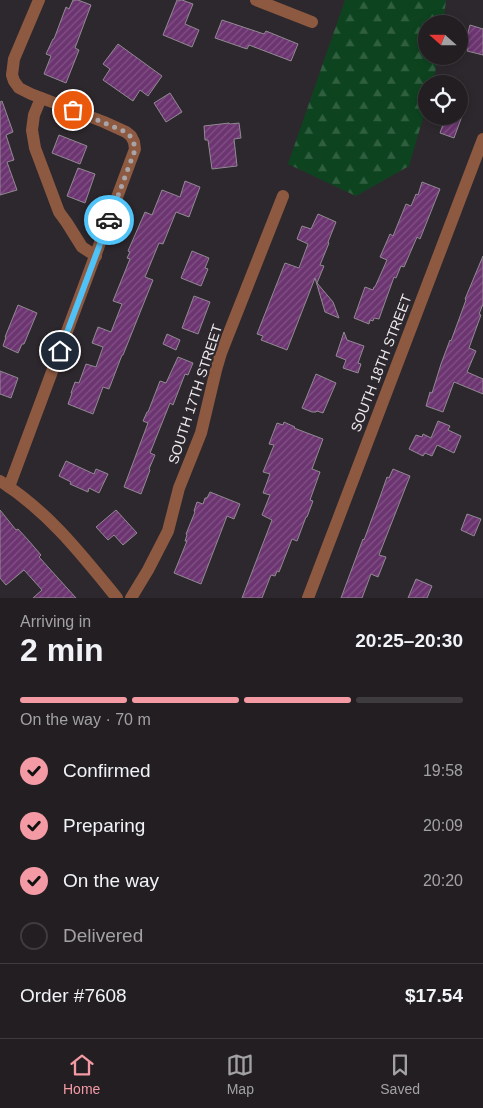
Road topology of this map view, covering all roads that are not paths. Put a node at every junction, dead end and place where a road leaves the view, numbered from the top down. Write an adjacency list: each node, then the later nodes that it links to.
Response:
1 (39, 0): 4 (street)
2 (256, 0): 3 (street)
3 (312, 22)
4 (41, 98): 7 (street); 7 (street)
5 (483, 139): 11 (street, SOUTH 18TH STREET)
6 (283, 196): 10 (street, SOUTH 17TH STREET)
7 (96, 256): 8 (street)
8 (5, 484): 9 (street)
9 (117, 598)
10 (131, 598)
11 (308, 598)

